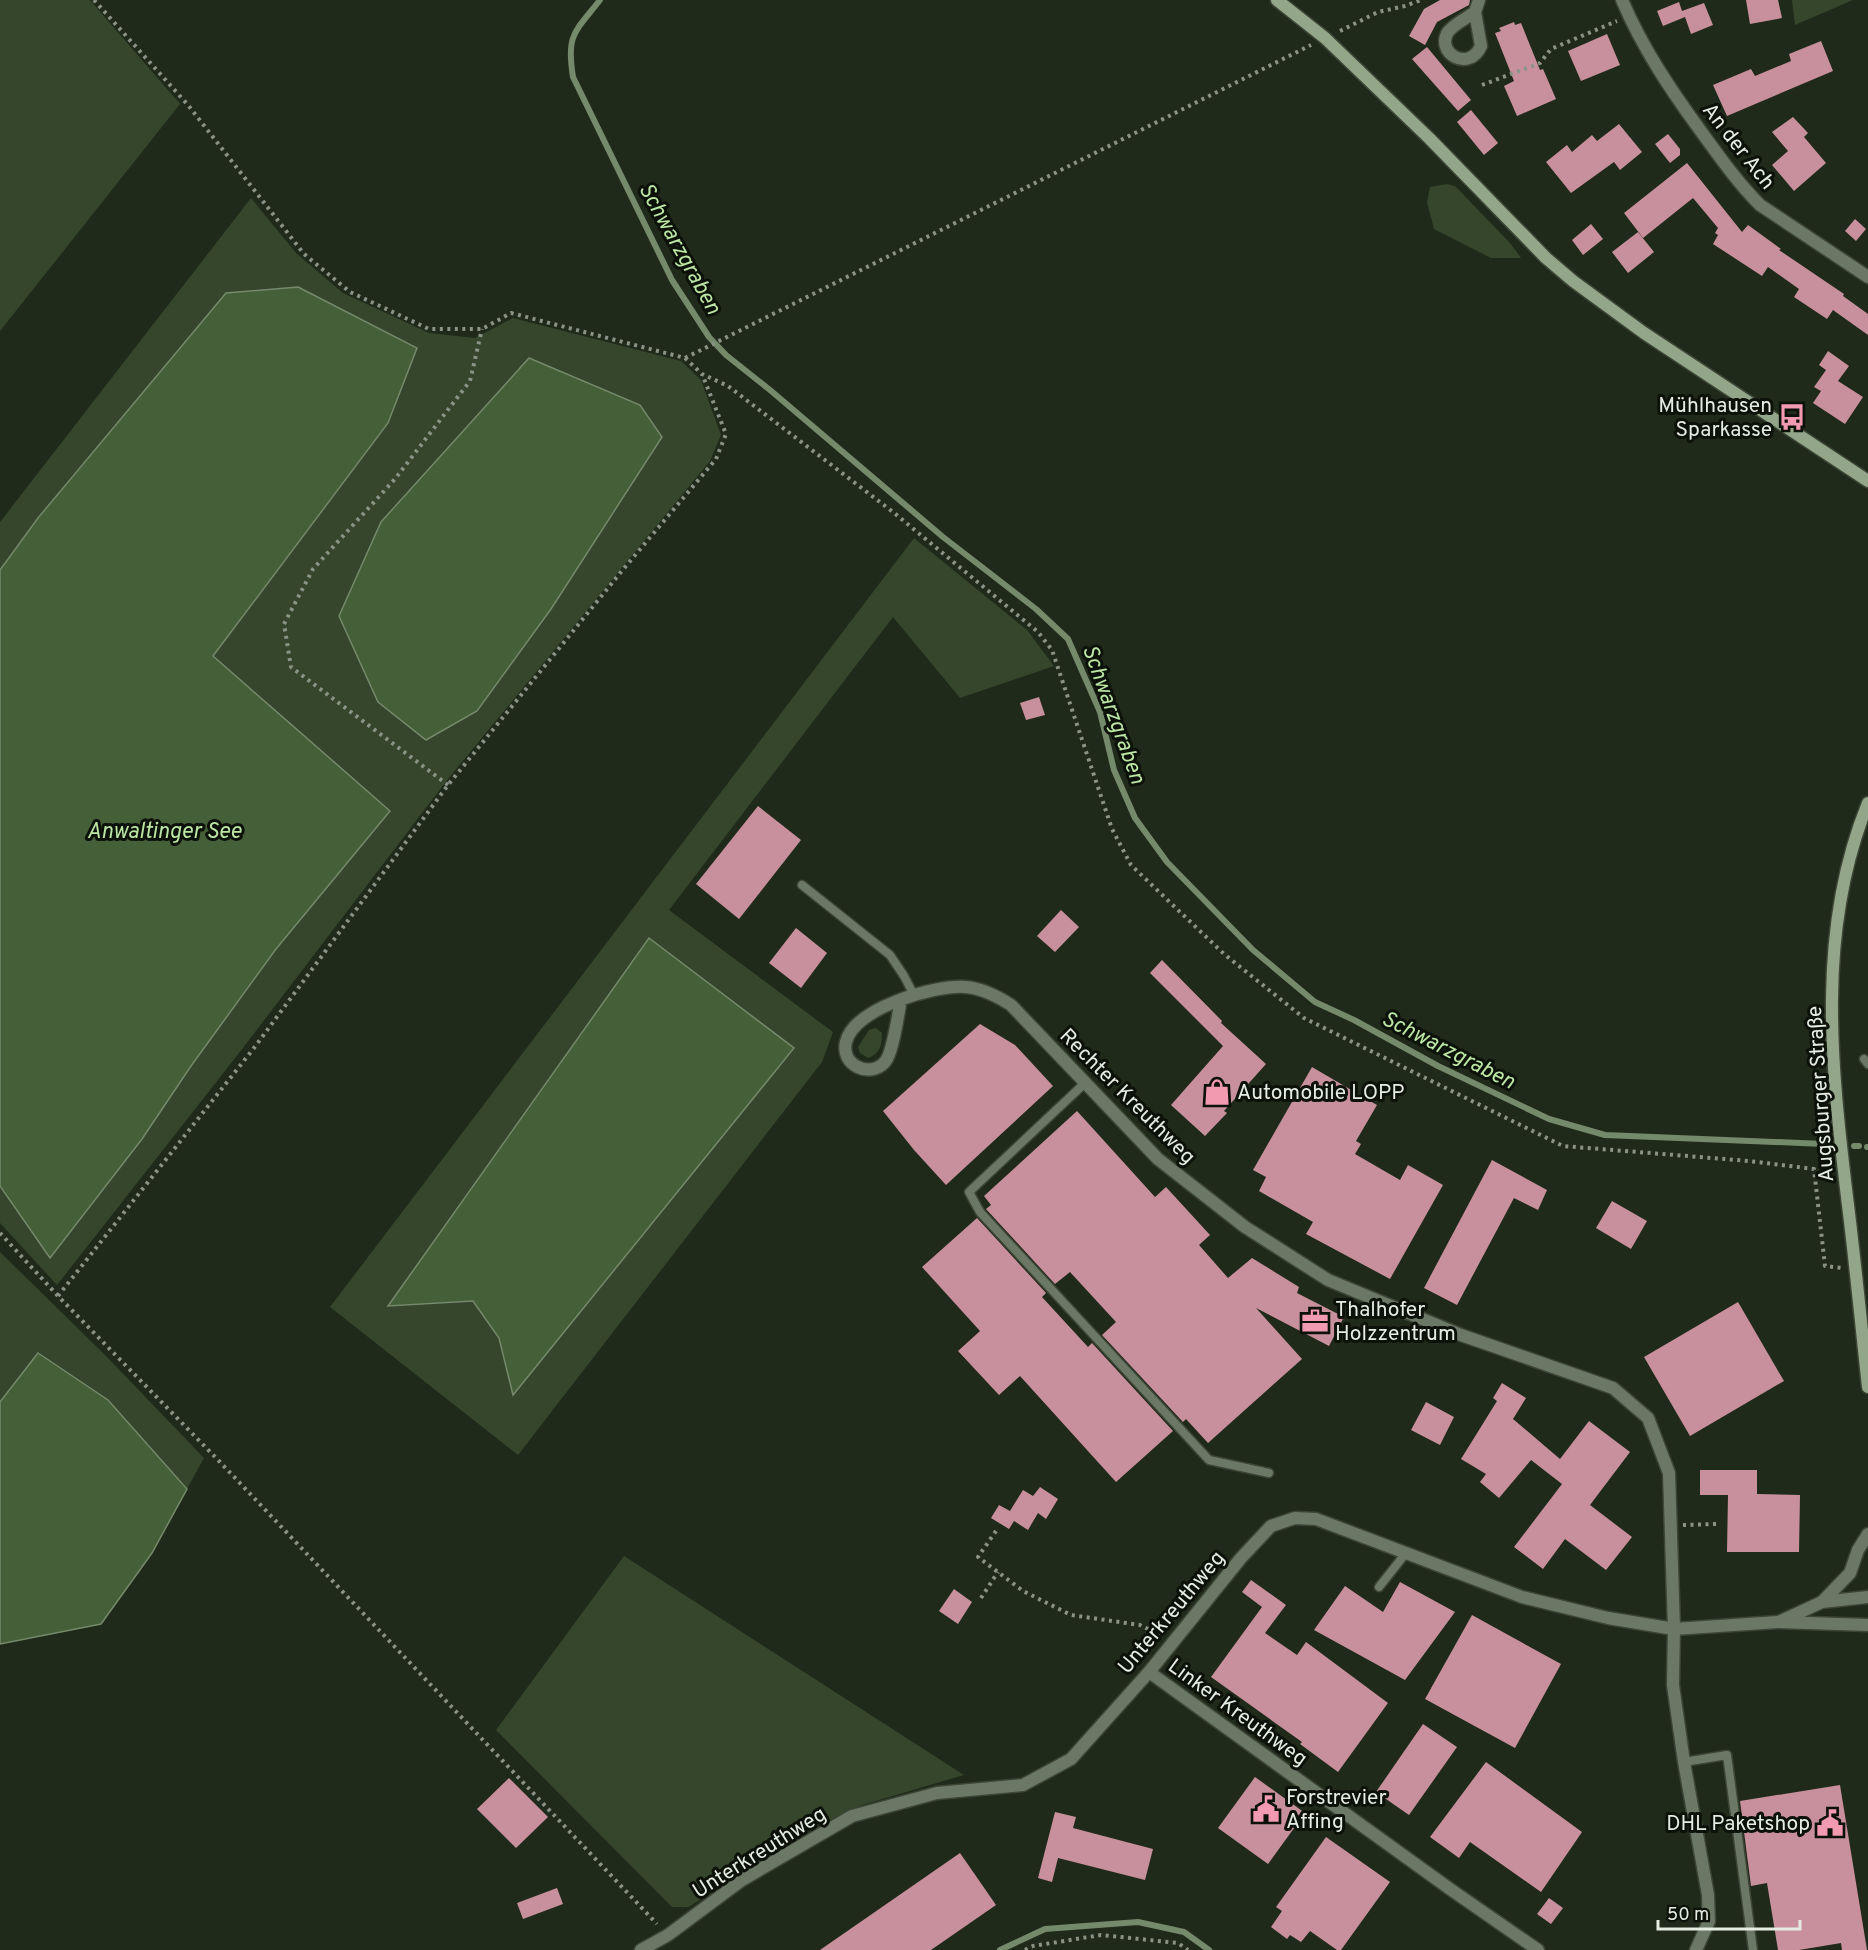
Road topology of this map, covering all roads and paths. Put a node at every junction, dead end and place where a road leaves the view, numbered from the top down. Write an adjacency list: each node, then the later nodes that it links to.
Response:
1 (94, 0): 9 (path)
2 (1277, 0): 6 (main road)
3 (1421, 0): 6 (path)
4 (1622, 0): 5 (street, An der Ach)
5 (1629, 16): 7 (path); 8 (street, An der Ach)
6 (1325, 38): 10 (path); 12 (main road)
7 (1482, 85)
8 (1868, 278)
9 (483, 329): 10 (path); 13 (path)
10 (685, 358): 11 (path)
11 (702, 374): 13 (path); 20 (path)
12 (1868, 481)
13 (448, 785): 21 (path)
14 (1868, 802): 20 (main road, Augsburger Straße)
15 (802, 885): 16 (lane)
16 (914, 995): 17 (street, Rechter Kreuthweg); 18 (street, Rechter Kreuthweg)
17 (901, 1000): 17 (street, Rechter Kreuthweg)
18 (1085, 1083): 23 (lane); 25 (street, Rechter Kreuthweg)
19 (0, 1233): 21 (path)
20 (1856, 1270): 22 (main road, Augsburger Straße)
21 (58, 1296): 40 (path)
22 (1868, 1387)
23 (1269, 1473)
24 (1716, 1524): 25 (path)
25 (1670, 1526): 36 (street, Rechter Kreuthweg)
26 (996, 1531): 29 (path)
27 (1868, 1534): 33 (street, Unterkreuthweg)
28 (1406, 1554): 30 (lane); 36 (street, Unterkreuthweg); 37 (street, Unterkreuthweg)
29 (998, 1572): 32 (path); 37 (path)
30 (1379, 1587)
31 (1868, 1597): 33 (street, Unterkreuthweg)
32 (981, 1598)
33 (1822, 1602): 34 (street, Unterkreuthweg)
34 (1778, 1622): 35 (street, Unterkreuthweg); 36 (street, Unterkreuthweg)
35 (1868, 1625)
36 (1674, 1629): 39 (street)
37 (1173, 1642): 38 (street, Unterkreuthweg)
38 (1149, 1672): 40 (street, Unterkreuthweg); 44 (street, Linker Kreuthweg)
39 (1684, 1762): 45 (street); 46 (lane)
40 (668, 1935): 41 (street, Unterkreuthweg)
41 (641, 1950)
42 (1025, 1950): 43 (path)
43 (1188, 1950)
44 (1538, 1950)
45 (1697, 1950)
46 (1753, 1950)

